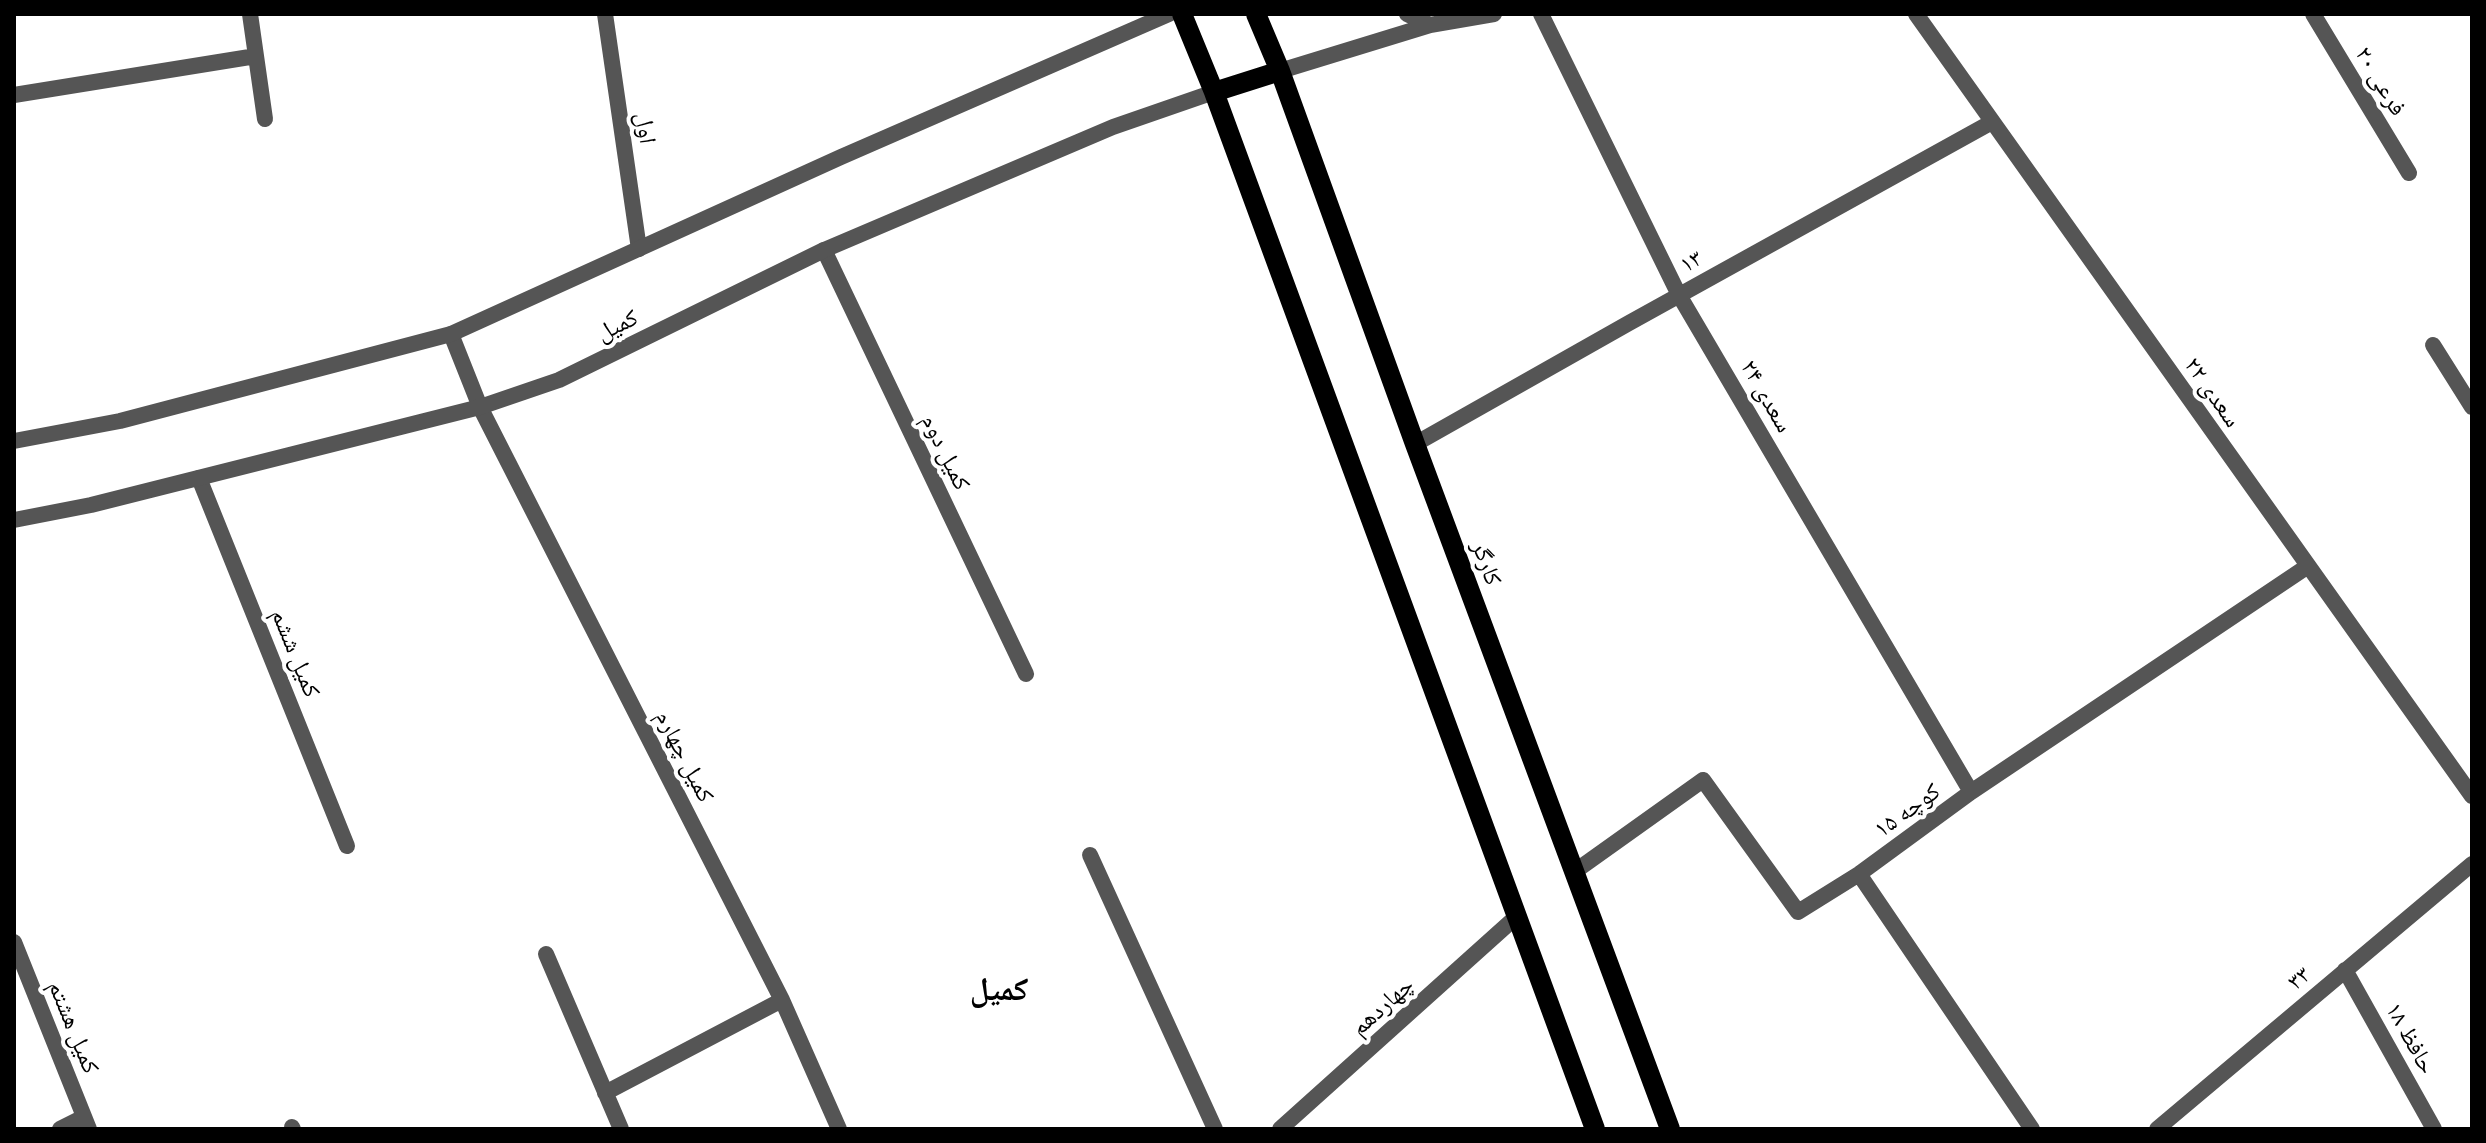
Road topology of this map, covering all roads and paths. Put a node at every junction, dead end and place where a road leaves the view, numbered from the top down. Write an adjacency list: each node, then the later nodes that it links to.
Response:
1 (250, 14): 12 (street)
2 (605, 14): 19 (street, اول)
3 (1169, 14): 19 (street)
4 (1182, 14): 14 (main road)
5 (1256, 14): 13 (main road, کارگر)
6 (1407, 14): 11 (street)
7 (1494, 14): 11 (street)
8 (1541, 14): 21 (street, سعدی ۲۴)
9 (1916, 14): 17 (street, سعدی ۲۲)
10 (2313, 14): 18 (street, فرعی ۲۰)
11 (1430, 25): 13 (street)
12 (256, 56): 15 (street); 16 (street)
13 (1280, 71): 14 (main road); 27 (main road, کارگر)
14 (1214, 92): 20 (street, کمیل); 39 (main road)
15 (14, 95)
16 (265, 119)
17 (1992, 122): 21 (street, ۱۳); 30 (street, سعدی ۲۲)
18 (2409, 173)
19 (639, 249): 22 (street)
20 (824, 250): 24 (street, کمیل); 31 (street, کمیل دوم)
21 (1679, 295): 27 (street, ۱۳); 32 (street, سعدی ۲۴)
22 (451, 334): 24 (street, کمیل چهارم); 26 (street)
23 (2433, 345): 25 (street)
24 (480, 407): 28 (street, کمیل); 43 (street, کمیل چهارم)
25 (2472, 407)
26 (14, 441)
27 (1415, 444): 37 (main road, کارگر)
28 (199, 478): 29 (street, کمیل); 34 (street, کمیل ششم)
29 (14, 520)
30 (2308, 566): 32 (street, کوچه ۱۵); 33 (street, سعدی ۲۲)
31 (1026, 674)
32 (1971, 792): 38 (street, کوچه ۱۵)
33 (2472, 796)
34 (347, 846)
35 (1090, 855): 49 (street)
36 (2472, 864): 42 (street, ۳۳)
37 (1574, 872): 38 (street, کوچه ۱۵); 52 (main road, کارگر)
38 (1859, 874): 53 (street)
39 (1516, 917): 50 (street, چهاردهم); 51 (main road)
40 (14, 942): 45 (street, کمیل هشتم)
41 (546, 954): 44 (street)
42 (2345, 970): 54 (street, ۳۳); 55 (street, حافظ ۱۸)
43 (782, 1000): 44 (street); 48 (street, کمیل چهارم)
44 (605, 1093): 47 (street)
45 (86, 1123): 46 (street)
46 (60, 1129)
47 (621, 1129)
48 (839, 1129)
49 (1215, 1129)
50 (1280, 1129)
51 (1595, 1129)
52 (1670, 1129)
53 (2032, 1129)
54 (2157, 1129)
55 (2434, 1129)

